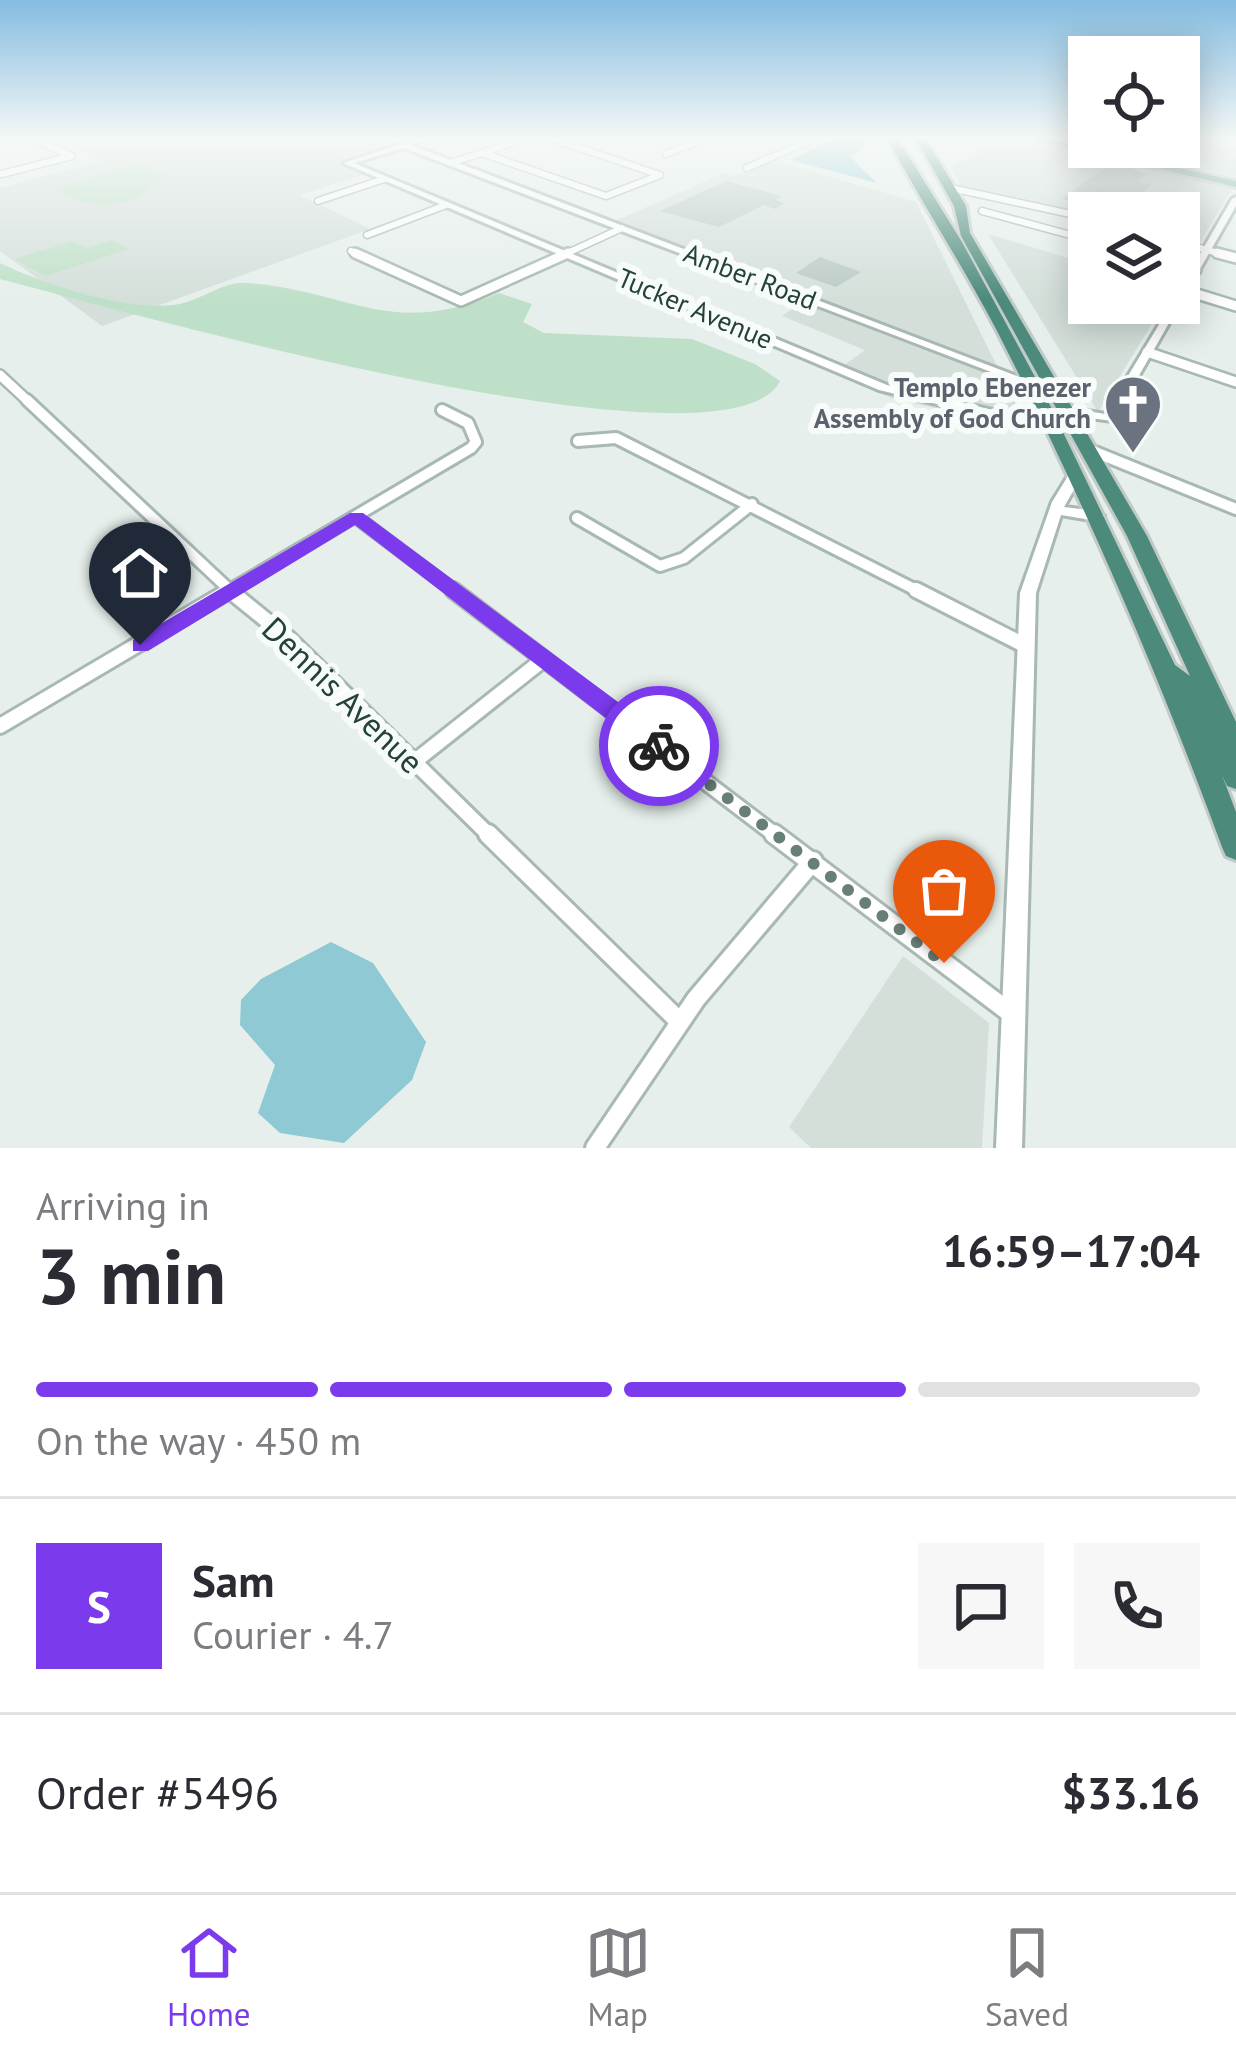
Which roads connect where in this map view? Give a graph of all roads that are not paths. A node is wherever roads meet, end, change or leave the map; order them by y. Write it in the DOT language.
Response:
graph roads {
  1 [pos="343,193"];
  2 [pos="415,193"];
  3 [pos="528,193"];
  4 [pos="922,193"];
  5 [pos="925,193"];
  6 [pos="939,193"];
  7 [pos="952,193"];
  8 [pos="972,193"];
  9 [pos="1236,199"];
  10 [pos="318,201"];
  11 [pos="446,206"];
  12 [pos="934,207"];
  13 [pos="982,211"];
  14 [pos="1068,213"];
  15 [pos="1232,216"];
  16 [pos="622,228"];
  17 [pos="964,232"];
  18 [pos="1068,234"];
  19 [pos="367,235"];
  20 [pos="1200,248"];
  21 [pos="1208,250"];
  22 [pos="351,251"];
  23 [pos="963,254"];
  24 [pos="565,255"];
  25 [pos="1236,258"];
  26 [pos="1200,263"];
  27 [pos="999,286"];
  28 [pos="1200,301"];
  29 [pos="1236,306"];
  30 [pos="992,311"];
  31 [pos="1164,324"];
  32 [pos="1147,352"];
  33 [pos="1019,364"];
  34 [pos="1043,365"];
  35 [pos="993,369"];
  36 [pos="0,375"];
  37 [pos="1236,382"];
  38 [pos="1029,383"];
  39 [pos="442,410"];
  40 [pos="1070,412"];
  41 [pos="1108,418"];
  42 [pos="1052,428"];
  43 [pos="578,441"];
  44 [pos="1086,443"];
  45 [pos="1142,471"];
  46 [pos="1076,474"];
  47 [pos="1106,479"];
  48 [pos="752,504"];
  49 [pos="1236,509"];
  50 [pos="1057,510"];
  51 [pos="1097,516"];
  52 [pos="356,517"];
  53 [pos="577,518"];
  54 [pos="1129,584"];
  55 [pos="231,592"];
  56 [pos="1024,645"];
  57 [pos="1196,658"];
  58 [pos="544,659"];
  59 [pos="1166,668"];
  60 [pos="0,726"];
  61 [pos="1236,749"];
  62 [pos="413,762"];
  63 [pos="1236,778"];
  64 [pos="1236,847"];
  65 [pos="813,861"];
  66 [pos="1013,1016"];
  67 [pos="680,1022"];
  68 [pos="595,1148"];
  69 [pos="1009,1148"];
  1 -- 10 [label="street"];
  2 -- 11 [label="street, Tucker Avenue"];
  3 -- 16 [label="street, Amber Road"];
  4 -- 12 [label="highway"];
  5 -- 12 [label="highway"];
  6 -- 17 [label="highway"];
  7 -- 17 [label="highway"];
  8 -- 14 [label="street"];
  9 -- 15 [label="street"];
  11 -- 19 [label="street"];
  11 -- 24 [label="street, Tucker Avenue"];
  12 -- 23 [label="highway"];
  13 -- 18 [label="street"];
  15 -- 21 [label="street"];
  16 -- 24 [label="street"];
  16 -- 35 [label="street, Amber Road"];
  17 -- 27 [label="highway"];
  20 -- 21 [label="street"];
  21 -- 25 [label="street"];
  21 -- 26 [label="street"];
  22 -- 24 [label="street"];
  23 -- 27 [label="highway"];
  23 -- 30 [label="highway"];
  24 -- 42 [label="street, Tucker Avenue"];
  27 -- 34 [label="highway"];
  28 -- 29 [label="street"];
  30 -- 33 [label="highway"];
  30 -- 34 [label="highway"];
  31 -- 32 [label="street"];
  32 -- 37 [label="street"];
  32 -- 41 [label="street"];
  33 -- 35 [label="street"];
  33 -- 38 [label="highway"];
  34 -- 40 [label="highway"];
  35 -- 38 [label="street, Amber Road"];
  36 -- 55 [label="street, Dennis Avenue"];
  38 -- 42 [label="highway"];
  38 -- 44 [label="highway"];
  39 -- 52 [label="street"];
  40 -- 41 [label="street"];
  40 -- 44 [label="highway"];
  41 -- 44 [label="street"];
  42 -- 46 [label="highway"];
  43 -- 48 [label="street"];
  44 -- 45 [label="street"];
  44 -- 47 [label="highway"];
  45 -- 47 [label="street"];
  45 -- 49 [label="street"];
  46 -- 50 [label="street"];
  46 -- 51 [label="highway"];
  47 -- 57 [label="highway"];
  48 -- 53 [label="street"];
  48 -- 56 [label="street"];
  50 -- 51 [label="street"];
  50 -- 56 [label="street"];
  51 -- 54 [label="highway"];
  52 -- 55 [label="street"];
  52 -- 58 [label="street"];
  54 -- 57 [label="highway"];
  54 -- 59 [label="highway"];
  55 -- 60 [label="street"];
  55 -- 62 [label="street, Dennis Avenue"];
  56 -- 66 [label="street"];
  57 -- 61 [label="highway"];
  58 -- 62 [label="street"];
  58 -- 65 [label="street"];
  59 -- 63 [label="highway"];
  59 -- 64 [label="highway"];
  62 -- 67 [label="street, Dennis Avenue"];
  65 -- 66 [label="street"];
  65 -- 67 [label="street"];
  66 -- 69 [label="street"];
  67 -- 68 [label="street"];
}
